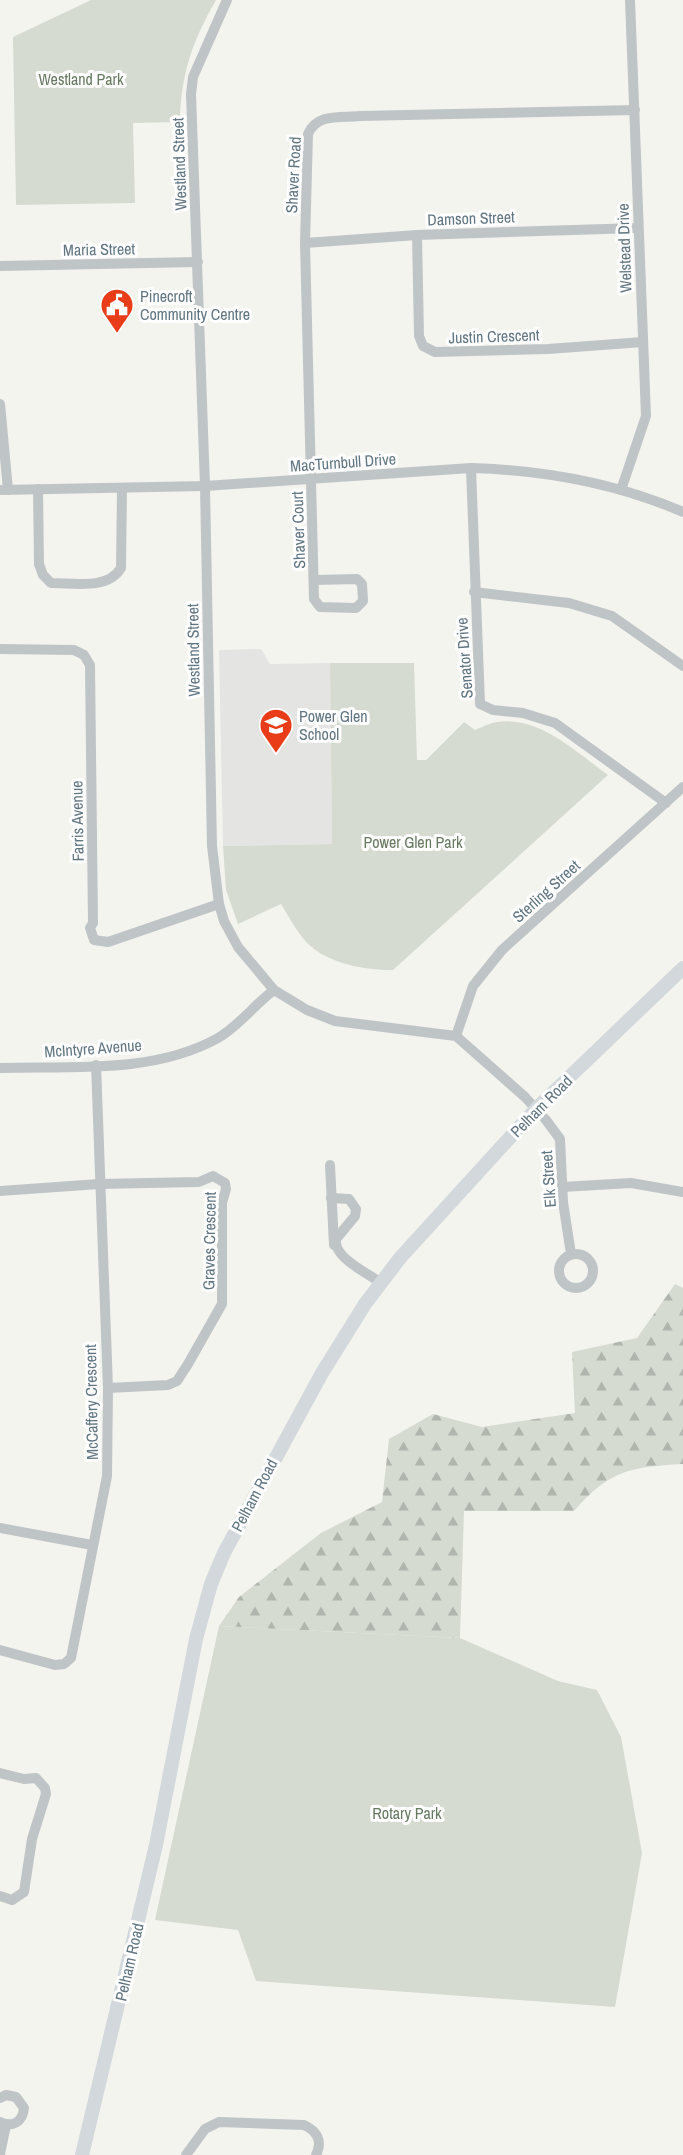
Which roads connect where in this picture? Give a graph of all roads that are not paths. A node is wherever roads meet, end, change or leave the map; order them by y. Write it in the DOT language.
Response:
graph roads {
  1 [pos="227,0"];
  2 [pos="630,0"];
  3 [pos="635,110"];
  4 [pos="638,228"];
  5 [pos="417,235"];
  6 [pos="305,243"];
  7 [pos="198,262"];
  8 [pos="0,266"];
  9 [pos="643,342"];
  10 [pos="0,404"];
  11 [pos="471,468"];
  12 [pos="311,480"];
  13 [pos="205,486"];
  14 [pos="38,489"];
  15 [pos="122,489"];
  16 [pos="4,490"];
  17 [pos="621,490"];
  18 [pos="683,512"];
  19 [pos="315,580"];
  20 [pos="474,592"];
  21 [pos="0,649"];
  22 [pos="683,666"];
  23 [pos="683,787"];
  24 [pos="666,803"];
  25 [pos="219,904"];
  26 [pos="683,968"];
  27 [pos="274,990"];
  28 [pos="456,1036"];
  29 [pos="96,1065"];
  30 [pos="0,1068"];
  31 [pos="536,1109"];
  32 [pos="330,1165"];
  33 [pos="99,1184"];
  34 [pos="562,1187"];
  35 [pos="0,1191"];
  36 [pos="683,1192"];
  37 [pos="331,1198"];
  38 [pos="340,1253"];
  39 [pos="572,1254"];
  40 [pos="381,1283"];
  41 [pos="108,1388"];
  42 [pos="0,1528"];
  43 [pos="92,1545"];
  44 [pos="0,1650"];
  45 [pos="0,1773"];
  46 [pos="0,1896"];
  47 [pos="0,2098"];
  48 [pos="3,2123"];
  49 [pos="0,2154"];
  50 [pos="82,2155"];
  51 [pos="186,2155"];
  52 [pos="316,2155"];
  1 -- 7 [label="street, Westland Street"];
  2 -- 3 [label="street, Welstead Drive"];
  3 -- 4 [label="street, Welstead Drive"];
  3 -- 6 [label="street, Shaver Road"];
  4 -- 5 [label="street, Damson Street"];
  4 -- 9 [label="street, Welstead Drive"];
  5 -- 6 [label="street, Damson Street"];
  5 -- 9 [label="street, Justin Crescent"];
  6 -- 12 [label="street, Shaver Road"];
  7 -- 8 [label="street, Maria Street"];
  7 -- 13 [label="street, Westland Street"];
  9 -- 17 [label="street, Welstead Drive"];
  10 -- 16 [label="street"];
  11 -- 12 [label="street, MacTurnbull Drive"];
  11 -- 17 [label="street, MacTurnbull Drive"];
  11 -- 20 [label="street, Senator Drive"];
  12 -- 13 [label="street, MacTurnbull Drive"];
  12 -- 19 [label="street, Shaver Court"];
  13 -- 15 [label="street, MacTurnbull Drive"];
  13 -- 25 [label="street, Westland Street"];
  14 -- 15 [label="street, MacTurnbull Drive"];
  14 -- 15 [label="street"];
  14 -- 16 [label="street, MacTurnbull Drive"];
  17 -- 18 [label="street, MacTurnbull Drive"];
  19 -- 19 [label="street, Shaver Court"];
  20 -- 22 [label="street"];
  20 -- 24 [label="street, Senator Drive"];
  21 -- 25 [label="street, Farris Avenue"];
  23 -- 24 [label="street, Sterling Street"];
  24 -- 28 [label="street, Sterling Street"];
  25 -- 27 [label="street, Westland Street"];
  26 -- 31 [label="main road, Pelham Road"];
  27 -- 28 [label="street, Westland Street"];
  27 -- 29 [label="street, McIntyre Avenue"];
  28 -- 31 [label="street"];
  29 -- 30 [label="street, McIntyre Avenue"];
  29 -- 33 [label="street, McCaffery Crescent"];
  31 -- 34 [label="street, Elk Street"];
  31 -- 40 [label="main road, Pelham Road"];
  32 -- 37 [label="street"];
  33 -- 35 [label="street"];
  33 -- 41 [label="street, McCaffery Crescent"];
  33 -- 41 [label="street, Graves Crescent"];
  34 -- 36 [label="street"];
  34 -- 39 [label="street, Elk Street"];
  37 -- 38 [label="street"];
  37 -- 38 [label="street"];
  38 -- 40 [label="street"];
  40 -- 50 [label="main road, Pelham Road"];
  41 -- 43 [label="street, McCaffery Crescent"];
  42 -- 43 [label="street"];
  43 -- 44 [label="street, McCaffery Crescent"];
  45 -- 46 [label="street"];
  47 -- 48 [label="street"];
  48 -- 49 [label="street"];
  51 -- 52 [label="street"];
}
